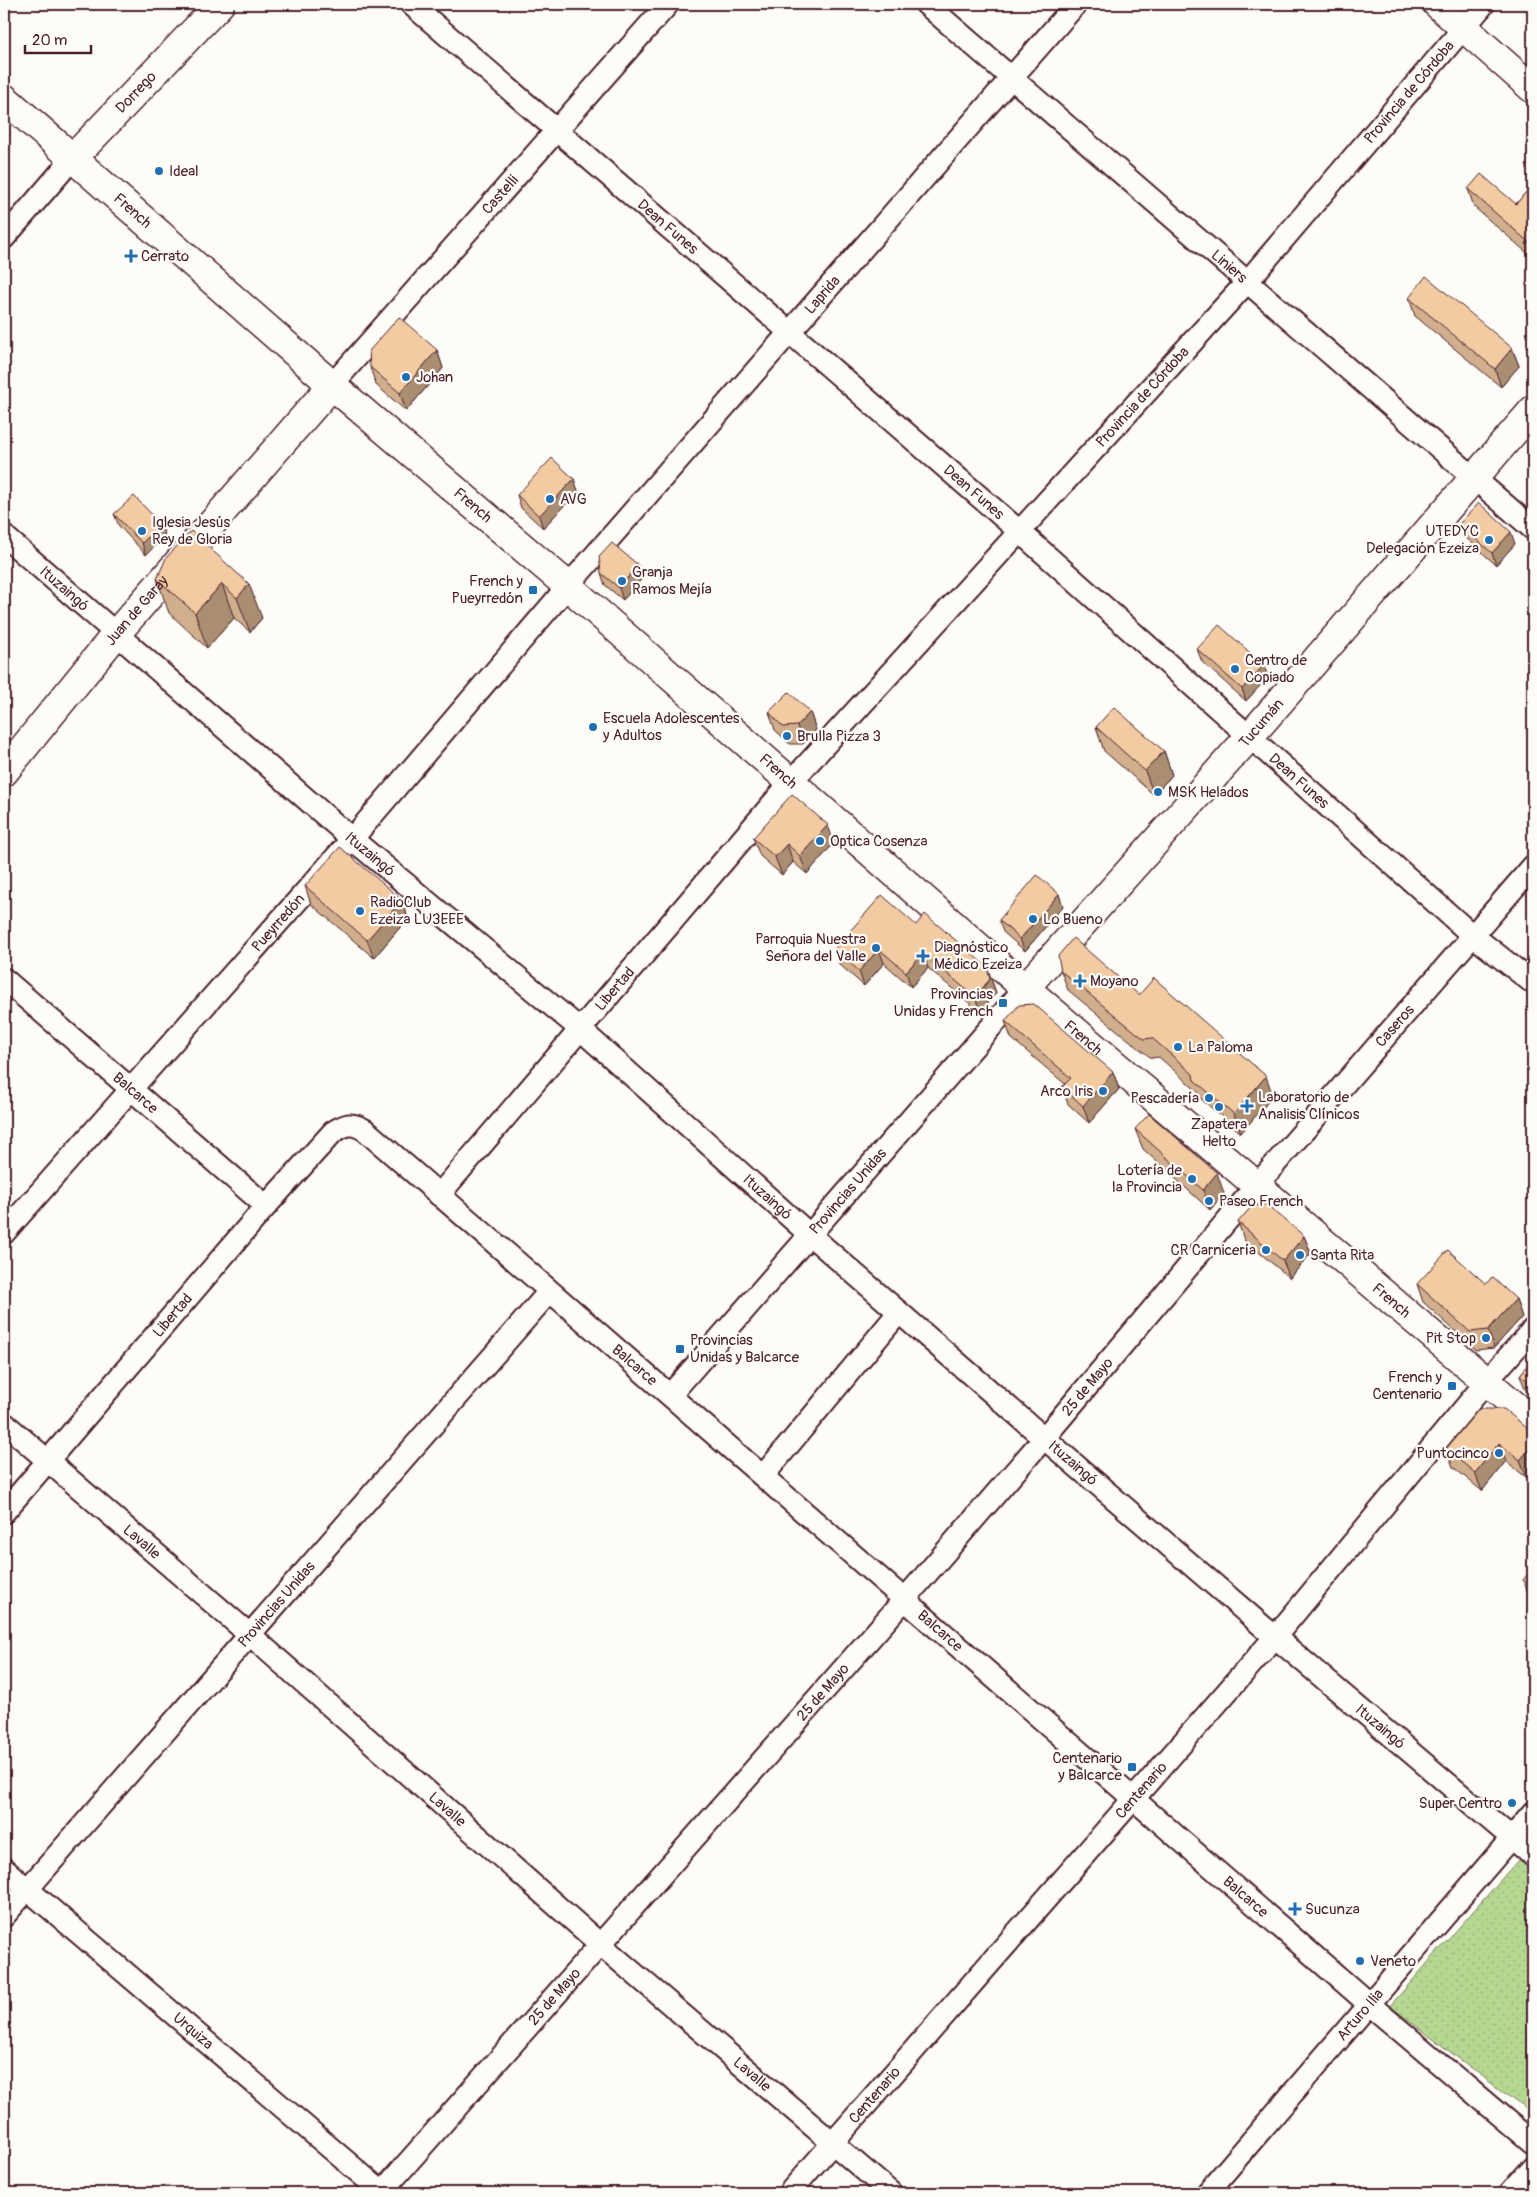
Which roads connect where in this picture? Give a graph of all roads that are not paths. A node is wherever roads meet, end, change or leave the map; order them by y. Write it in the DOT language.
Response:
graph roads {
  1 [pos="220,4"];
  2 [pos="412,4"];
  3 [pos="668,4"];
  4 [pos="926,4"];
  5 [pos="1076,4"];
  6 [pos="1437,4"];
  7 [pos="1484,4"];
  8 [pos="1464,27"];
  9 [pos="1011,79"];
  10 [pos="1533,89"];
  11 [pos="4,98"];
  12 [pos="558,129"];
  13 [pos="73,158"];
  14 [pos="4,238"];
  15 [pos="1247,282"];
  16 [pos="790,333"];
  17 [pos="332,385"];
  18 [pos="1533,410"];
  19 [pos="1474,477"];
  20 [pos="1533,529"];
  21 [pos="1019,532"];
  22 [pos="4,536"];
  23 [pos="568,586"];
  24 [pos="116,634"];
  25 [pos="1250,736"];
  26 [pos="4,772"];
  27 [pos="791,782"];
  28 [pos="352,839"];
  29 [pos="1533,866"];
  30 [pos="1472,935"];
  31 [pos="4,979"];
  32 [pos="1533,983"];
  33 [pos="1025,988"];
  34 [pos="580,1029"];
  35 [pos="131,1090"];
  36 [pos="346,1124"];
  37 [pos="1257,1185"];
  38 [pos="439,1195"];
  39 [pos="266,1206"];
  40 [pos="4,1232"];
  41 [pos="810,1235"];
  42 [pos="548,1292"];
  43 [pos="899,1312"];
  44 [pos="1533,1329"];
  45 [pos="1487,1381"];
  46 [pos="671,1394"];
  47 [pos="1533,1421"];
  48 [pos="4,1423"];
  49 [pos="1044,1438"];
  50 [pos="49,1461"];
  51 [pos="763,1476"];
  52 [pos="4,1512"];
  53 [pos="904,1600"];
  54 [pos="249,1634"];
  55 [pos="1274,1637"];
  56 [pos="1134,1798"];
  57 [pos="1533,1813"];
  58 [pos="1512,1838"];
  59 [pos="1533,1856"];
  60 [pos="4,1869"];
  61 [pos="27,1889"];
  62 [pos="4,1916"];
  63 [pos="601,1944"];
  64 [pos="1369,2004"];
  65 [pos="833,2143"];
  66 [pos="1533,2143"];
  67 [pos="1533,2167"];
  68 [pos="382,2193"];
  69 [pos="789,2193"];
  70 [pos="891,2193"];
  71 [pos="1207,2193"];
  72 [pos="1510,2193"];
  1 -- 13 [label="street, Dorrego"];
  2 -- 12 [label="street, Dean Funes"];
  3 -- 12 [label="street, Castelli"];
  4 -- 9 [label="street, Liniers"];
  5 -- 9 [label="street, Laprida"];
  6 -- 8 [label="street"];
  7 -- 8 [label="street, Provincia de Córdoba"];
  8 -- 10 [label="street"];
  8 -- 15 [label="street, Provincia de Córdoba"];
  9 -- 15 [label="street, Liniers"];
  9 -- 16 [label="street, Laprida"];
  11 -- 13 [label="street, French"];
  12 -- 16 [label="street, Dean Funes"];
  12 -- 17 [label="street, Castelli"];
  13 -- 14 [label="street"];
  13 -- 17 [label="street, French"];
  15 -- 19 [label="street, Liniers"];
  15 -- 21 [label="street, Provincia de Córdoba"];
  16 -- 21 [label="street, Dean Funes"];
  16 -- 23 [label="street, Laprida"];
  17 -- 23 [label="street, French"];
  17 -- 24 [label="street, Juan de Garay"];
  18 -- 19 [label="street, Tucumán"];
  19 -- 20 [label="street, Liniers"];
  19 -- 25 [label="street, Tucumán"];
  21 -- 25 [label="street, Dean Funes"];
  21 -- 27 [label="street, Provincia de Córdoba"];
  22 -- 24 [label="street, Ituzaingó"];
  23 -- 27 [label="street, French"];
  23 -- 28 [label="street, Pueyrredón"];
  24 -- 26 [label="street, Juan de Garay"];
  24 -- 28 [label="street, Ituzaingó"];
  25 -- 30 [label="street, Dean Funes"];
  25 -- 33 [label="street, Tucumán"];
  27 -- 33 [label="street, French"];
  27 -- 34 [label="street, Libertad"];
  28 -- 34 [label="street, Ituzaingó"];
  28 -- 35 [label="street, Pueyrredón"];
  29 -- 30 [label="street, Caseros"];
  30 -- 32 [label="street, Dean Funes"];
  30 -- 37 [label="street, Caseros"];
  31 -- 35 [label="street, Balcarce"];
  33 -- 37 [label="street, French"];
  33 -- 41 [label="street, Provincias Unidas"];
  34 -- 38 [label="street, Libertad"];
  34 -- 41 [label="street, Ituzaingó"];
  35 -- 39 [label="street, Balcarce"];
  35 -- 40 [label="street, Pueyrredón"];
  36 -- 38 [label="street, Balcarce"];
  36 -- 39 [label="street, Libertad"];
  37 -- 45 [label="street, French"];
  37 -- 49 [label="street, 25 de Mayo"];
  38 -- 42 [label="street, Balcarce"];
  39 -- 50 [label="street, Libertad"];
  41 -- 43 [label="street, Ituzaingó"];
  41 -- 46 [label="street, Provincias Unidas"];
  42 -- 46 [label="street, Balcarce"];
  42 -- 54 [label="street, Provincias Unidas"];
  43 -- 49 [label="street, Ituzaingó"];
  43 -- 51 [label="street"];
  44 -- 45 [label="street, Centenario"];
  45 -- 47 [label="street, French"];
  45 -- 55 [label="street, Centenario"];
  46 -- 51 [label="street, Balcarce"];
  48 -- 50 [label="street, Lavalle"];
  49 -- 53 [label="street, 25 de Mayo"];
  49 -- 55 [label="street, Ituzaingó"];
  50 -- 52 [label="street, Libertad"];
  50 -- 54 [label="street, Lavalle"];
  51 -- 53 [label="street, Balcarce"];
  53 -- 56 [label="street, Balcarce"];
  53 -- 63 [label="street, 25 de Mayo"];
  54 -- 61 [label="street, Provincias Unidas"];
  54 -- 63 [label="street, Lavalle"];
  55 -- 56 [label="street, Centenario"];
  55 -- 58 [label="street, Ituzaingó"];
  56 -- 64 [label="street, Balcarce"];
  56 -- 65 [label="street, Centenario"];
  57 -- 58 [label="street, Arturo Ilia"];
  58 -- 59 [label="street, Ituzaingó"];
  58 -- 64 [label="street, Arturo Ilia"];
  60 -- 61 [label="street, Urquiza"];
  61 -- 62 [label="street, Provincias Unidas"];
  61 -- 68 [label="street, Urquiza"];
  63 -- 65 [label="street, Lavalle"];
  63 -- 68 [label="street, 25 de Mayo"];
  64 -- 66 [label="street, Balcarce"];
  64 -- 71 [label="street, Arturo Ilia"];
  65 -- 69 [label="street, Centenario"];
  65 -- 70 [label="street, Lavalle"];
  67 -- 72 [label="street"];
}
